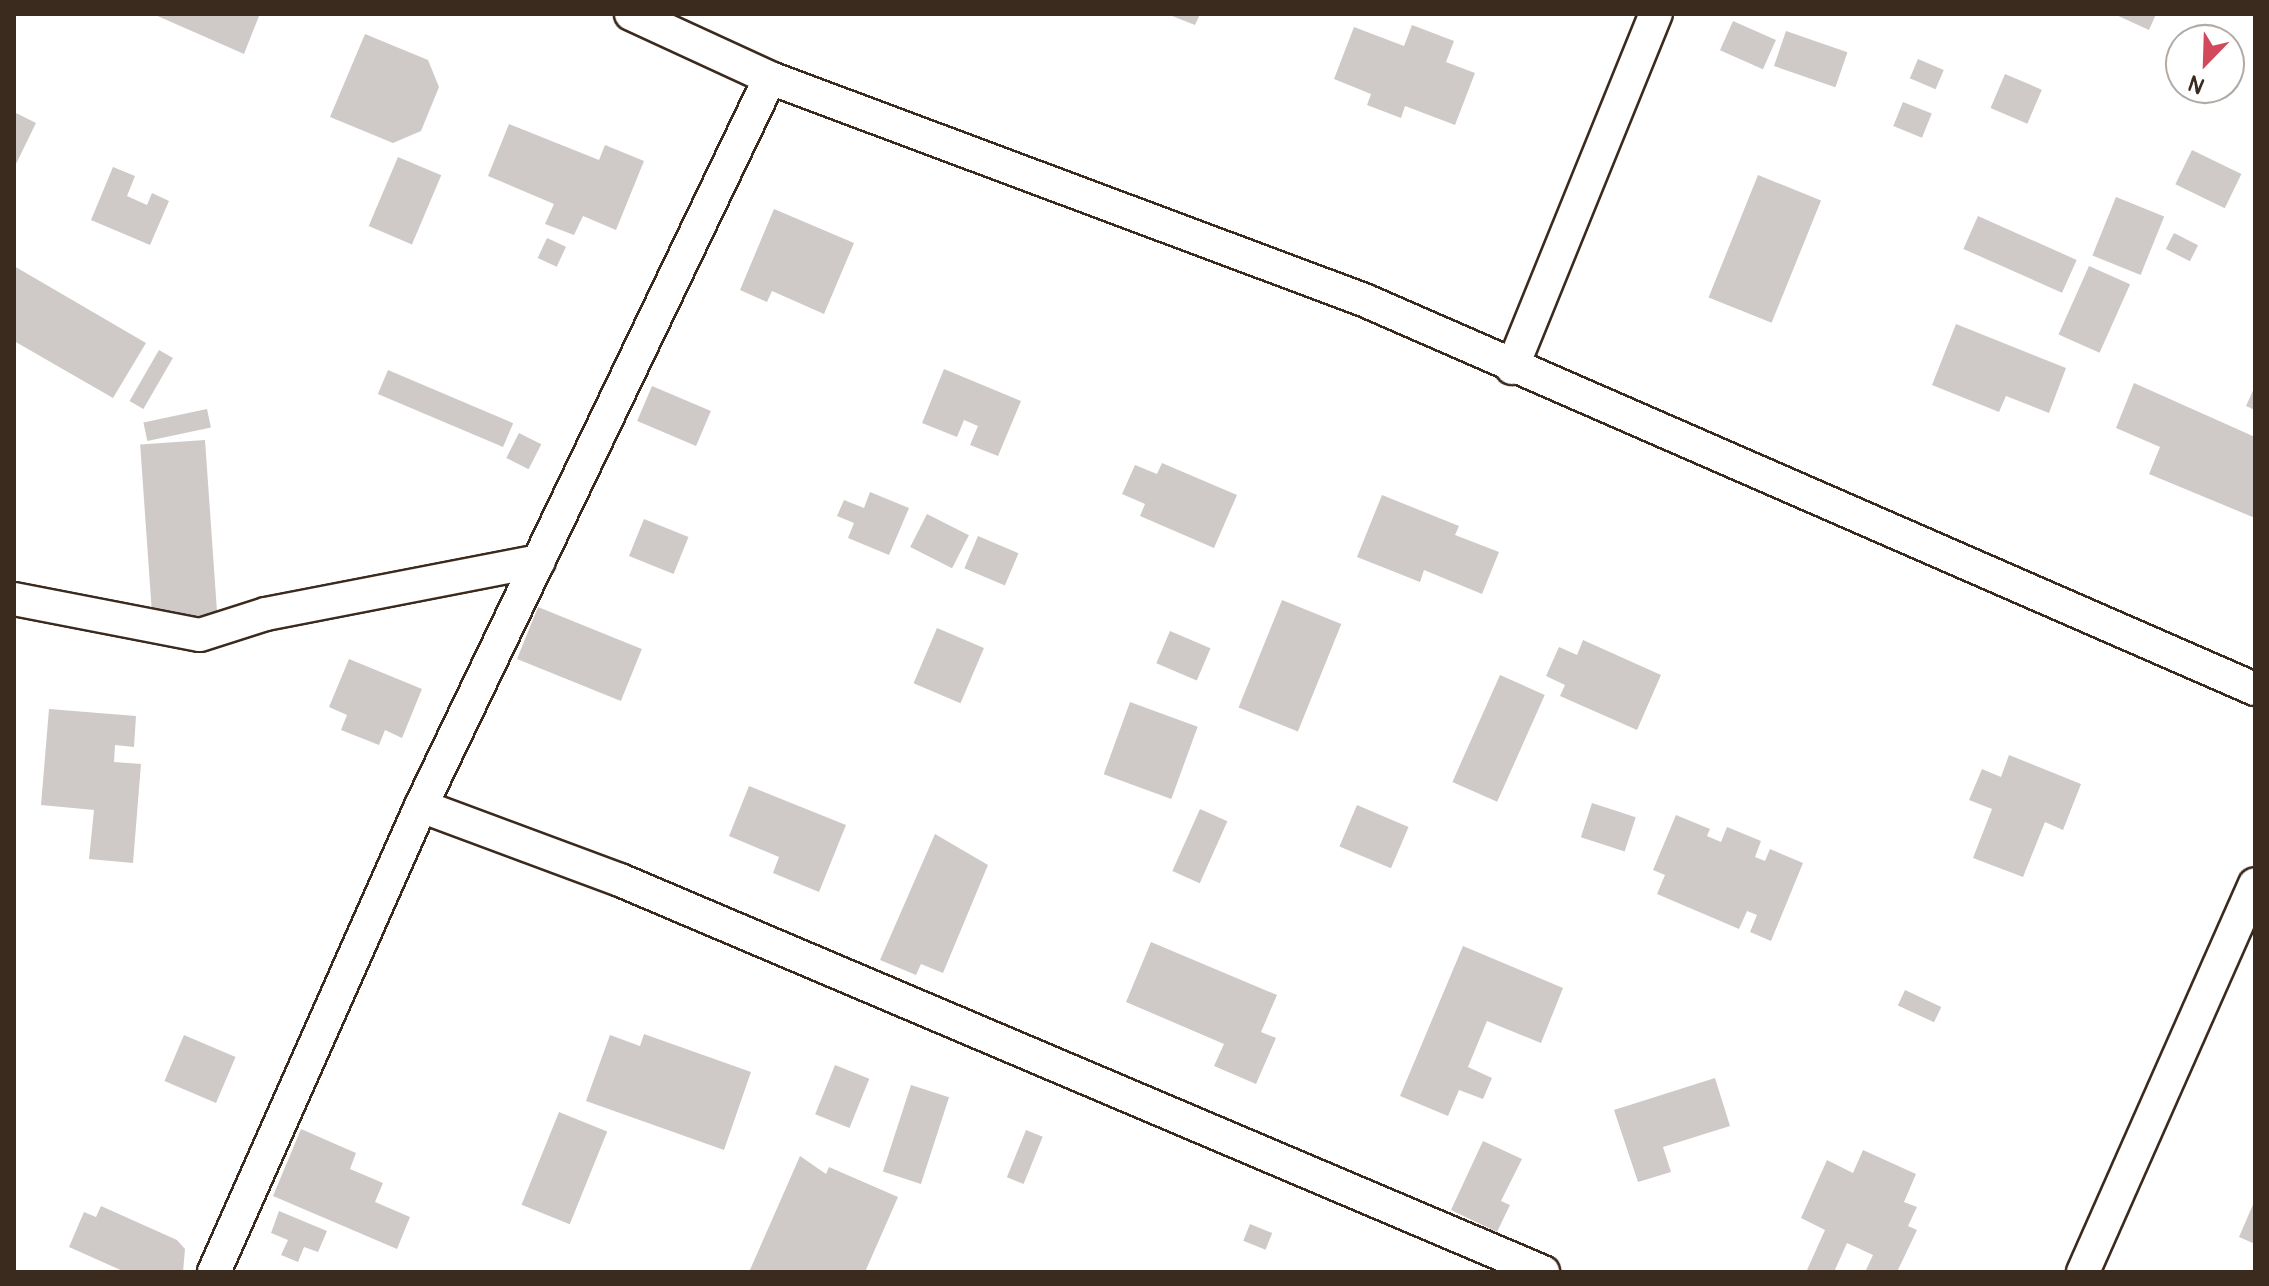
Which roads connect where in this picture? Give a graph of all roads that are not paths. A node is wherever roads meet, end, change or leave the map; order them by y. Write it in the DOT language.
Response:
graph roads {
  1 [pos="631,14"];
  2 [pos="1656,14"];
  3 [pos="675,23"];
  4 [pos="770,78"];
  5 [pos="1512,368"];
  6 [pos="539,561"];
  7 [pos="14,599"];
  8 [pos="2255,689"];
  9 [pos="421,806"];
  10 [pos="2255,884"];
  11 [pos="214,1272"];
  12 [pos="1543,1272"];
  13 [pos="2083,1272"];
  1 -- 3 [label="street"];
  2 -- 5 [label="street"];
  3 -- 4 [label="street"];
  4 -- 5 [label="street"];
  4 -- 6 [label="street"];
  5 -- 8 [label="street"];
  6 -- 7 [label="street"];
  6 -- 9 [label="street"];
  9 -- 11 [label="street"];
  9 -- 12 [label="street"];
  10 -- 13 [label="street"];
}
